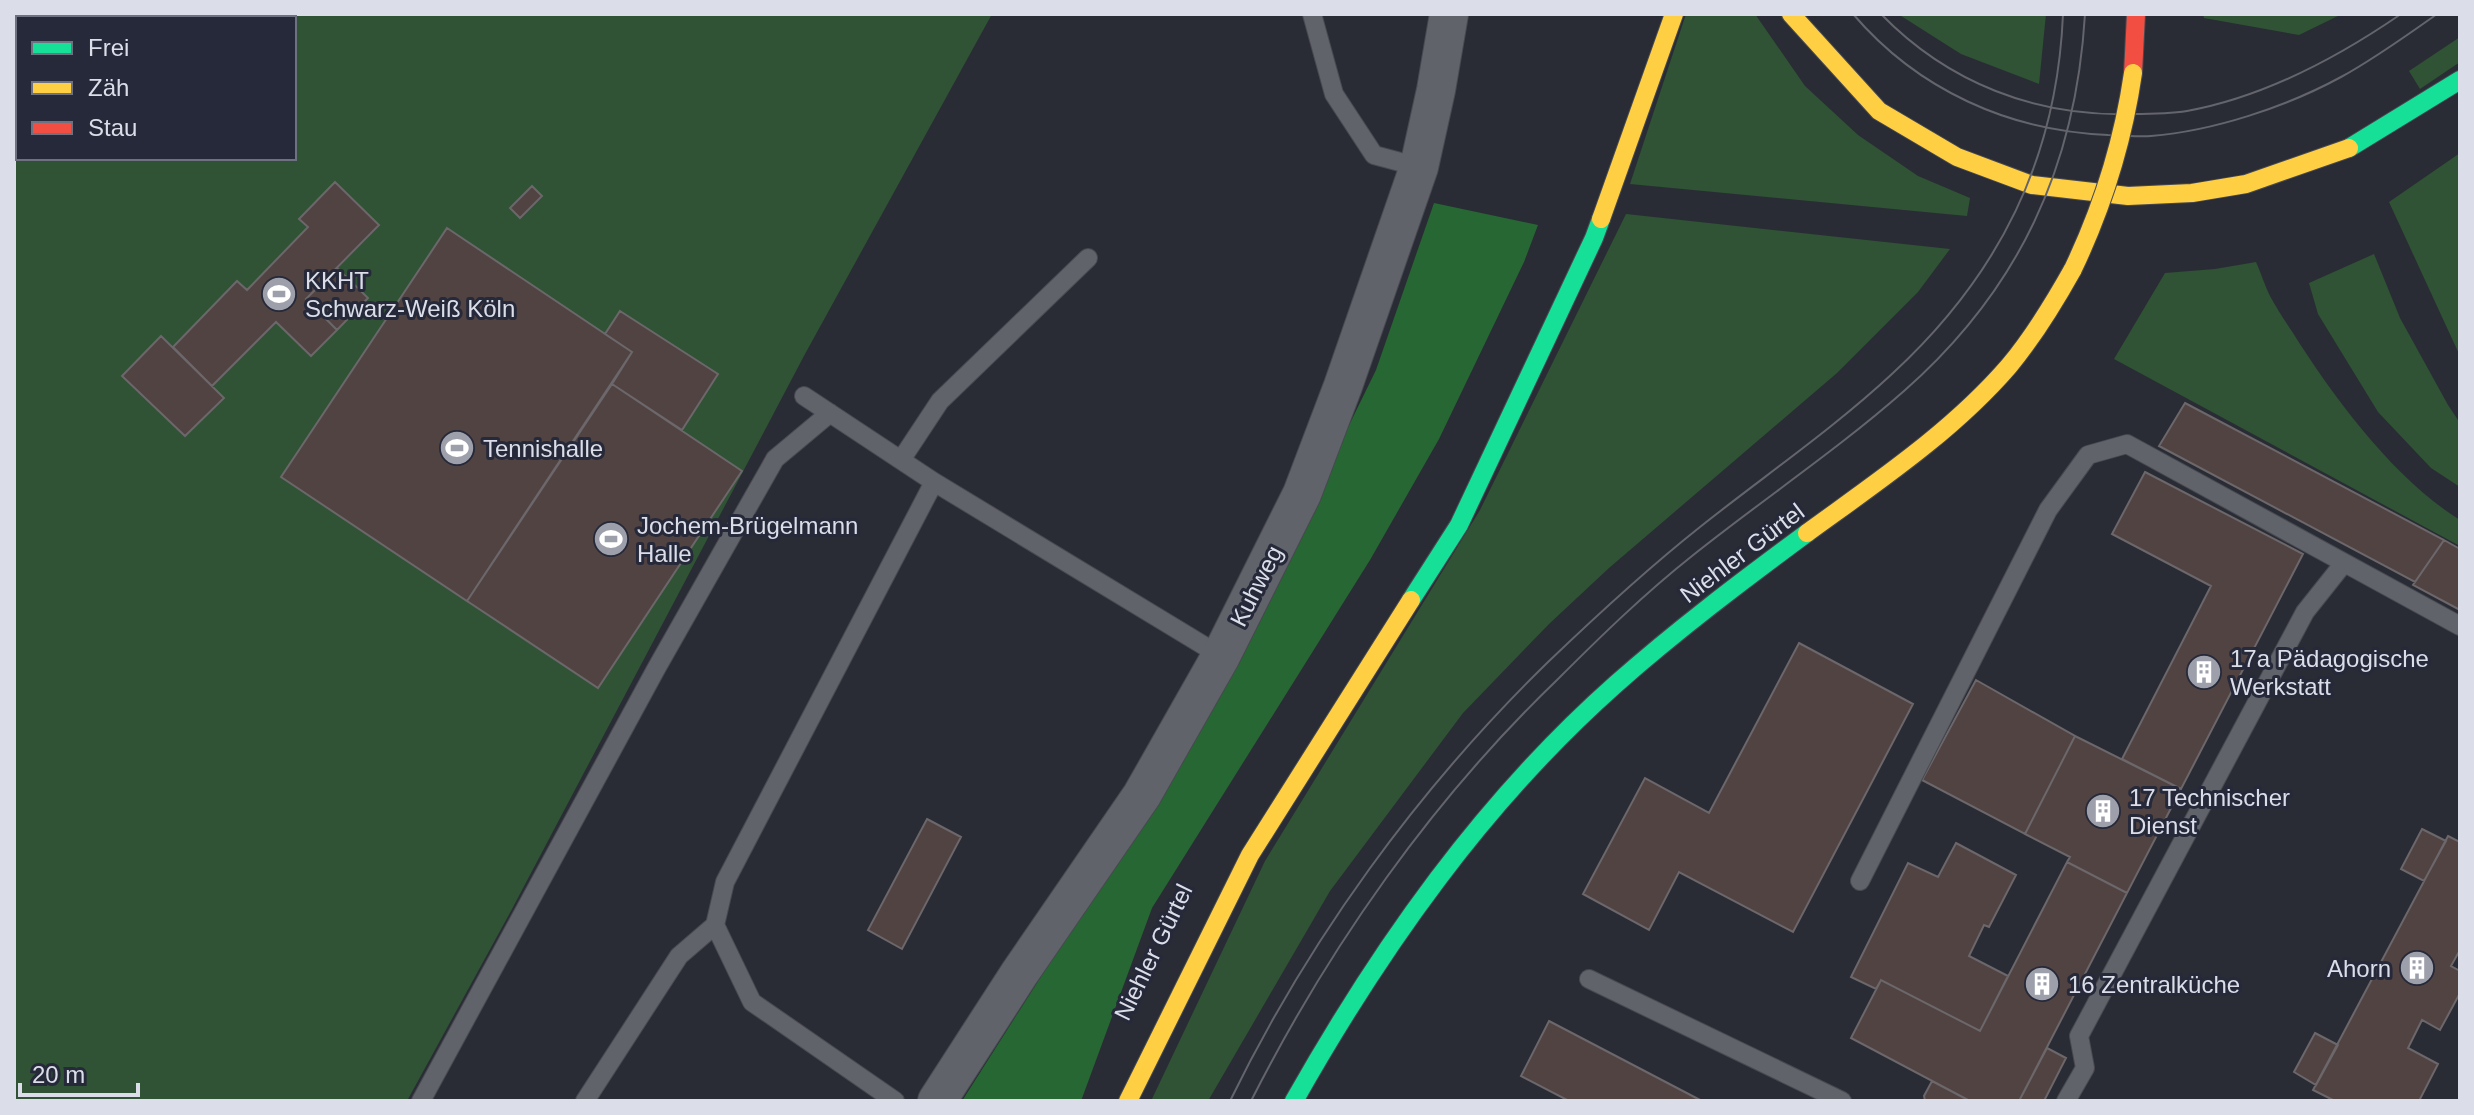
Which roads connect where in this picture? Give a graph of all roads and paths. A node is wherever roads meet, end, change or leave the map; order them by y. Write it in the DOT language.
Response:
graph roads {
  1 [pos="1312,14"];
  2 [pos="1449,14"];
  3 [pos="1674,14"];
  4 [pos="1791,14"];
  5 [pos="2136,14"];
  6 [pos="2460,80"];
  7 [pos="1419,167"];
  8 [pos="1088,258"];
  9 [pos="804,396"];
  10 [pos="830,413"];
  11 [pos="901,460"];
  12 [pos="934,482"];
  13 [pos="2344,563"];
  14 [pos="2460,626"];
  15 [pos="1221,656"];
  16 [pos="1313,722"];
  17 [pos="1224,867"];
  18 [pos="1860,881"];
  19 [pos="715,925"];
  20 [pos="1589,979"];
  21 [pos="1129,1059"];
  22 [pos="421,1101"];
  23 [pos="585,1101"];
  24 [pos="895,1101"];
  25 [pos="937,1101"];
  26 [pos="1111,1101"];
  27 [pos="1128,1101"];
  28 [pos="1294,1101"];
  29 [pos="1842,1101"];
  30 [pos="2066,1101"];
  1 -- 7 [label="lane"];
  2 -- 7 [label="street, Kuhweg"];
  3 -- 27 [label="main road, Niehler Gürtel"];
  4 -- 6 [label="main road"];
  5 -- 28 [label="main road, Niehler Gürtel, bridge"];
  7 -- 15 [label="street, Kuhweg"];
  8 -- 11 [label="lane"];
  9 -- 10 [label="lane"];
  10 -- 11 [label="lane"];
  10 -- 22 [label="lane"];
  11 -- 12 [label="lane"];
  12 -- 15 [label="lane"];
  12 -- 19 [label="lane"];
  13 -- 14 [label="lane"];
  13 -- 18 [label="lane"];
  13 -- 30 [label="lane"];
  15 -- 25 [label="street, Kuhweg"];
  16 -- 17 [label="main road, Niehler Gürtel"];
  19 -- 23 [label="lane"];
  19 -- 24 [label="lane"];
  20 -- 29 [label="lane"];
  21 -- 26 [label="main road, Niehler Gürtel"];
}
